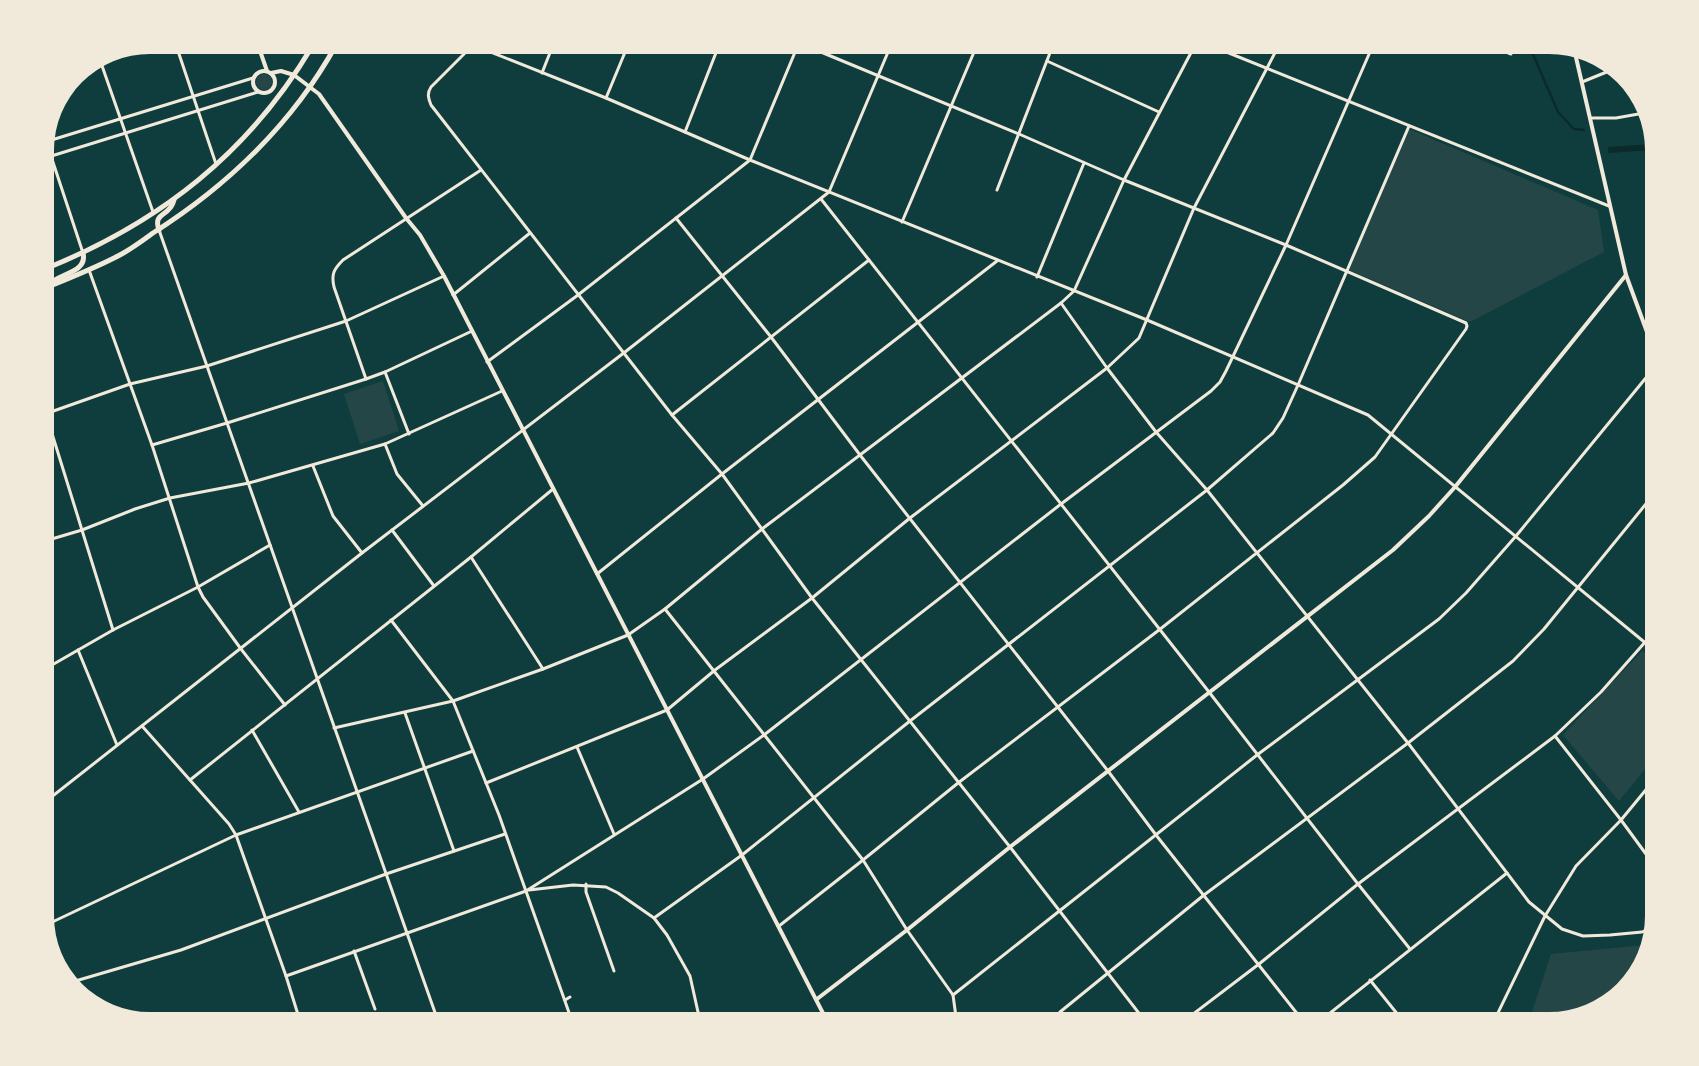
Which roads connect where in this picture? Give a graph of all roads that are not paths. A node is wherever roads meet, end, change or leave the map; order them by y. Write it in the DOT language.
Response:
graph roads {
  1 [pos="179,54"];
  2 [pos="262,54"];
  3 [pos="307,54"];
  4 [pos="330,54"];
  5 [pos="464,54"];
  6 [pos="496,54"];
  7 [pos="549,54"];
  8 [pos="624,54"];
  9 [pos="716,54"];
  10 [pos="794,54"];
  11 [pos="825,54"];
  12 [pos="887,54"];
  13 [pos="973,54"];
  14 [pos="1050,54"];
  15 [pos="1190,54"];
  16 [pos="1232,54"];
  17 [pos="1274,54"];
  18 [pos="1369,54"];
  19 [pos="1576,58"];
  20 [pos="1047,61"];
  21 [pos="102,67"];
  22 [pos="1267,68"];
  23 [pos="269,72"];
  24 [pos="542,72"];
  25 [pos="1606,72"];
  26 [pos="294,76"];
  27 [pos="878,76"];
  28 [pos="253,78"];
  29 [pos="1582,82"];
  30 [pos="310,86"];
  31 [pos="272,90"];
  32 [pos="258,92"];
  33 [pos="279,96"];
  34 [pos="193,97"];
  35 [pos="606,98"];
  36 [pos="1350,101"];
  37 [pos="951,107"];
  38 [pos="198,110"];
  39 [pos="1159,112"];
  40 [pos="1638,114"];
  41 [pos="120,119"];
  42 [pos="1591,120"];
  43 [pos="1409,126"];
  44 [pos="686,132"];
  45 [pos="124,134"];
  46 [pos="1019,134"];
  47 [pos="55,139"];
  48 [pos="54,156"];
  49 [pos="750,160"];
  50 [pos="1084,162"];
  51 [pos="217,164"];
  52 [pos="54,169"];
  53 [pos="481,170"];
  54 [pos="1124,180"];
  55 [pos="997,190"];
  56 [pos="829,192"];
  57 [pos="821,199"];
  58 [pos="174,200"];
  59 [pos="1609,206"];
  60 [pos="1194,208"];
  61 [pos="154,214"];
  62 [pos="406,218"];
  63 [pos="676,218"];
  64 [pos="902,222"];
  65 [pos="159,230"];
  66 [pos="530,233"];
  67 [pos="1286,245"];
  68 [pos="83,254"];
  69 [pos="869,260"];
  70 [pos="998,261"];
  71 [pos="54,265"];
  72 [pos="89,270"];
  73 [pos="1346,271"];
  74 [pos="1626,275"];
  75 [pos="444,276"];
  76 [pos="723,276"];
  77 [pos="1037,277"];
  78 [pos="54,279"];
  79 [pos="54,284"];
  80 [pos="1074,291"];
  81 [pos="453,295"];
  82 [pos="578,295"];
  83 [pos="1061,303"];
  84 [pos="1147,320"];
  85 [pos="346,321"];
  86 [pos="918,322"];
  87 [pos="1645,327"];
  88 [pos="472,331"];
  89 [pos="771,337"];
  90 [pos="625,352"];
  91 [pos="1232,358"];
  92 [pos="488,362"];
  93 [pos="207,366"];
  94 [pos="1107,368"];
  95 [pos="385,372"];
  96 [pos="961,377"];
  97 [pos="366,379"];
  98 [pos="1645,379"];
  99 [pos="130,384"];
  100 [pos="1298,385"];
  101 [pos="502,391"];
  102 [pos="818,400"];
  103 [pos="54,410"];
  104 [pos="672,416"];
  105 [pos="227,423"];
  106 [pos="522,429"];
  107 [pos="1156,432"];
  108 [pos="409,434"];
  109 [pos="1392,434"];
  110 [pos="54,439"];
  111 [pos="1011,441"];
  112 [pos="385,444"];
  113 [pos="152,445"];
  114 [pos="860,455"];
  115 [pos="313,466"];
  116 [pos="722,474"];
  117 [pos="248,483"];
  118 [pos="1455,487"];
  119 [pos="553,489"];
  120 [pos="1207,490"];
  121 [pos="170,498"];
  122 [pos="1061,504"];
  123 [pos="1645,505"];
  124 [pos="423,506"];
  125 [pos="910,518"];
  126 [pos="762,528"];
  127 [pos="82,530"];
  128 [pos="392,530"];
  129 [pos="1516,536"];
  130 [pos="54,538"];
  131 [pos="270,545"];
  132 [pos="362,553"];
  133 [pos="1256,554"];
  134 [pos="471,557"];
  135 [pos="1109,566"];
  136 [pos="597,574"];
  137 [pos="960,583"];
  138 [pos="434,586"];
  139 [pos="198,587"];
  140 [pos="1578,588"];
  141 [pos="812,598"];
  142 [pos="293,608"];
  143 [pos="665,609"];
  144 [pos="1308,618"];
  145 [pos="391,620"];
  146 [pos="113,630"];
  147 [pos="1160,630"];
  148 [pos="628,635"];
  149 [pos="1645,642"];
  150 [pos="1645,644"];
  151 [pos="1009,645"];
  152 [pos="241,649"];
  153 [pos="78,650"];
  154 [pos="861,660"];
  155 [pos="54,664"];
  156 [pos="544,669"];
  157 [pos="715,670"];
  158 [pos="317,679"];
  159 [pos="1358,680"];
  160 [pos="1209,692"];
  161 [pos="453,701"];
  162 [pos="285,705"];
  163 [pos="1058,707"];
  164 [pos="667,710"];
  165 [pos="405,713"];
  166 [pos="910,721"];
  167 [pos="142,726"];
  168 [pos="334,728"];
  169 [pos="252,730"];
  170 [pos="764,734"];
  171 [pos="1555,736"];
  172 [pos="1408,743"];
  173 [pos="117,745"];
  174 [pos="577,747"];
  175 [pos="473,751"];
  176 [pos="1257,755"];
  177 [pos="425,768"];
  178 [pos="1108,771"];
  179 [pos="703,779"];
  180 [pos="190,780"];
  181 [pos="486,783"];
  182 [pos="958,783"];
  183 [pos="1645,791"];
  184 [pos="357,793"];
  185 [pos="54,795"];
  186 [pos="814,796"];
  187 [pos="1458,808"];
  188 [pos="299,812"];
  189 [pos="1308,819"];
  190 [pos="1621,820"];
  191 [pos="505,834"];
  192 [pos="614,834"];
  193 [pos="236,835"];
  194 [pos="1156,835"];
  195 [pos="1010,847"];
  196 [pos="454,851"];
  197 [pos="1645,853"];
  198 [pos="742,854"];
  199 [pos="864,860"];
  200 [pos="1507,873"];
  201 [pos="386,874"];
  202 [pos="586,884"];
  203 [pos="1358,884"];
  204 [pos="526,891"];
  205 [pos="1204,895"];
  206 [pos="1058,911"];
  207 [pos="1545,916"];
  208 [pos="654,918"];
  209 [pos="265,919"];
  210 [pos="54,921"];
  211 [pos="779,926"];
  212 [pos="907,930"];
  213 [pos="1644,931"];
  214 [pos="406,932"];
  215 [pos="1410,949"];
  216 [pos="354,951"];
  217 [pos="1259,964"];
  218 [pos="614,971"];
  219 [pos="1107,974"];
  220 [pos="286,976"];
  221 [pos="79,980"];
  222 [pos="1370,980"];
  223 [pos="953,996"];
  224 [pos="570,998"];
  225 [pos="817,999"];
  226 [pos="565,1000"];
  227 [pos="375,1009"];
  228 [pos="297,1012"];
  229 [pos="435,1012"];
  230 [pos="569,1012"];
  231 [pos="698,1012"];
  232 [pos="824,1012"];
  233 [pos="956,1012"];
  234 [pos="1060,1012"];
  235 [pos="1139,1012"];
  236 [pos="1196,1012"];
  237 [pos="1296,1012"];
  238 [pos="1331,1012"];
  239 [pos="1396,1012"];
  240 [pos="1498,1012"];
  1 -- 34 [label="street"];
  2 -- 23 [label="street"];
  3 -- 26 [label="highway"];
  4 -- 30 [label="highway"];
  5 -- 53 [label="street"];
  6 -- 24 [label="street"];
  7 -- 24 [label="street"];
  8 -- 35 [label="street"];
  9 -- 44 [label="street"];
  10 -- 49 [label="street"];
  11 -- 27 [label="street"];
  12 -- 27 [label="street"];
  13 -- 37 [label="street"];
  14 -- 20 [label="street"];
  15 -- 39 [label="street"];
  16 -- 22 [label="street"];
  17 -- 22 [label="street"];
  18 -- 36 [label="street"];
  19 -- 29 [label="street"];
  20 -- 39 [label="street"];
  20 -- 46 [label="street"];
  21 -- 41 [label="street"];
  22 -- 36 [label="street"];
  22 -- 60 [label="street"];
  23 -- 26 [label="street"];
  23 -- 28 [label="street"];
  23 -- 31 [label="street"];
  24 -- 35 [label="street"];
  25 -- 29 [label="street"];
  26 -- 30 [label="street"];
  26 -- 33 [label="highway"];
  27 -- 37 [label="street"];
  27 -- 56 [label="street"];
  28 -- 32 [label="street"];
  28 -- 34 [label="street"];
  29 -- 42 [label="street"];
  30 -- 62 [label="street"];
  30 -- 65 [label="highway"];
  31 -- 32 [label="street"];
  31 -- 33 [label="street"];
  32 -- 38 [label="street"];
  33 -- 51 [label="highway"];
  34 -- 38 [label="street"];
  34 -- 41 [label="street"];
  35 -- 44 [label="street"];
  36 -- 43 [label="street"];
  36 -- 67 [label="street"];
  37 -- 46 [label="street"];
  37 -- 64 [label="street"];
  38 -- 45 [label="street"];
  38 -- 51 [label="street"];
  39 -- 54 [label="street"];
  40 -- 42 [label="street"];
  41 -- 45 [label="street"];
  41 -- 47 [label="street"];
  42 -- 59 [label="street"];
  43 -- 59 [label="street"];
  43 -- 73 [label="street"];
  44 -- 49 [label="street"];
  45 -- 48 [label="street"];
  45 -- 61 [label="street"];
  46 -- 50 [label="street"];
  46 -- 55 [label="street"];
  49 -- 56 [label="street"];
  49 -- 63 [label="street"];
  50 -- 54 [label="street"];
  50 -- 77 [label="street"];
  51 -- 58 [label="highway"];
  52 -- 68 [label="street"];
  53 -- 62 [label="street"];
  53 -- 66 [label="street"];
  54 -- 60 [label="street"];
  54 -- 80 [label="street"];
  56 -- 57 [label="street"];
  56 -- 64 [label="street"];
  57 -- 69 [label="street"];
  57 -- 76 [label="street"];
  58 -- 61 [label="highway"];
  58 -- 65 [label="highway"];
  59 -- 74 [label="street"];
  60 -- 67 [label="street"];
  60 -- 84 [label="street"];
  61 -- 68 [label="highway"];
  62 -- 75 [label="street"];
  62 -- 85 [label="street"];
  63 -- 76 [label="street"];
  63 -- 82 [label="street"];
  64 -- 70 [label="street"];
  65 -- 72 [label="highway"];
  65 -- 93 [label="street"];
  66 -- 81 [label="street"];
  66 -- 82 [label="street"];
  67 -- 73 [label="street"];
  67 -- 91 [label="street"];
  68 -- 71 [label="highway"];
  68 -- 78 [label="highway"];
  69 -- 86 [label="street"];
  69 -- 89 [label="street"];
  70 -- 77 [label="street"];
  70 -- 86 [label="street"];
  72 -- 79 [label="highway"];
  72 -- 99 [label="street"];
  73 -- 100 [label="street"];
  73 -- 109 [label="street"];
  74 -- 87 [label="street"];
  74 -- 118 [label="street"];
  75 -- 81 [label="street"];
  75 -- 85 [label="street"];
  76 -- 89 [label="street"];
  76 -- 90 [label="street"];
  77 -- 80 [label="street"];
  80 -- 83 [label="street"];
  80 -- 84 [label="street"];
  81 -- 88 [label="street"];
  82 -- 90 [label="street"];
  82 -- 92 [label="street"];
  83 -- 94 [label="street"];
  83 -- 96 [label="street"];
  84 -- 91 [label="street"];
  84 -- 94 [label="street"];
  85 -- 93 [label="street"];
  85 -- 97 [label="street"];
  86 -- 96 [label="street"];
  86 -- 102 [label="street"];
  88 -- 92 [label="street"];
  88 -- 95 [label="street"];
  89 -- 102 [label="street"];
  89 -- 104 [label="street"];
  90 -- 104 [label="street"];
  90 -- 106 [label="street"];
  91 -- 100 [label="street"];
  91 -- 107 [label="street"];
  92 -- 101 [label="street"];
  93 -- 99 [label="street"];
  93 -- 105 [label="street"];
  94 -- 107 [label="street"];
  94 -- 111 [label="street"];
  95 -- 97 [label="street"];
  95 -- 108 [label="street"];
  96 -- 111 [label="street"];
  96 -- 114 [label="street"];
  97 -- 105 [label="street"];
  98 -- 129 [label="street"];
  99 -- 103 [label="street"];
  99 -- 113 [label="street"];
  100 -- 109 [label="street"];
  100 -- 120 [label="street"];
  101 -- 106 [label="street"];
  101 -- 108 [label="street"];
  102 -- 114 [label="street"];
  102 -- 116 [label="street"];
  104 -- 116 [label="street"];
  105 -- 113 [label="street"];
  105 -- 117 [label="street"];
  106 -- 119 [label="street"];
  106 -- 124 [label="street"];
  107 -- 120 [label="street"];
  107 -- 122 [label="street"];
  108 -- 112 [label="street"];
  109 -- 118 [label="street"];
  109 -- 133 [label="street"];
  110 -- 127 [label="street"];
  111 -- 122 [label="street"];
  111 -- 125 [label="street"];
  112 -- 115 [label="street"];
  112 -- 124 [label="street"];
  113 -- 121 [label="street"];
  114 -- 125 [label="street"];
  114 -- 126 [label="street"];
  115 -- 117 [label="street"];
  115 -- 132 [label="street"];
  116 -- 126 [label="street"];
  116 -- 136 [label="street"];
  117 -- 121 [label="street"];
  117 -- 131 [label="street"];
  118 -- 129 [label="street"];
  118 -- 144 [label="street"];
  119 -- 134 [label="street"];
  119 -- 136 [label="street"];
  120 -- 133 [label="street"];
  120 -- 135 [label="street"];
  121 -- 127 [label="street"];
  121 -- 139 [label="street"];
  122 -- 135 [label="street"];
  122 -- 137 [label="street"];
  123 -- 140 [label="street"];
  124 -- 128 [label="street"];
  125 -- 137 [label="street"];
  125 -- 141 [label="street"];
  126 -- 141 [label="street"];
  126 -- 143 [label="street"];
  127 -- 130 [label="street"];
  127 -- 146 [label="street"];
  128 -- 132 [label="street"];
  128 -- 138 [label="street"];
  129 -- 140 [label="street"];
  129 -- 159 [label="street"];
  131 -- 139 [label="street"];
  131 -- 142 [label="street"];
  132 -- 142 [label="street"];
  133 -- 144 [label="street"];
  133 -- 147 [label="street"];
  134 -- 138 [label="street"];
  134 -- 156 [label="street"];
  135 -- 147 [label="street"];
  135 -- 151 [label="street"];
  136 -- 148 [label="street"];
  137 -- 151 [label="street"];
  137 -- 154 [label="street"];
  138 -- 145 [label="street"];
  139 -- 146 [label="street"];
  139 -- 152 [label="street"];
  140 -- 149 [label="street"];
  140 -- 172 [label="street"];
  141 -- 154 [label="street"];
  141 -- 157 [label="street"];
  142 -- 152 [label="street"];
  142 -- 158 [label="street"];
  143 -- 148 [label="street"];
  143 -- 157 [label="street"];
  144 -- 159 [label="street"];
  144 -- 160 [label="street"];
  145 -- 158 [label="street"];
  145 -- 161 [label="street"];
  146 -- 153 [label="street"];
  147 -- 160 [label="street"];
  147 -- 163 [label="street"];
  148 -- 156 [label="street"];
  148 -- 164 [label="street"];
  150 -- 171 [label="street"];
  151 -- 163 [label="street"];
  151 -- 166 [label="street"];
  152 -- 162 [label="street"];
  152 -- 167 [label="street"];
  153 -- 155 [label="street"];
  153 -- 173 [label="street"];
  154 -- 166 [label="street"];
  154 -- 170 [label="street"];
  156 -- 161 [label="street"];
  157 -- 164 [label="street"];
  157 -- 170 [label="street"];
  158 -- 162 [label="street"];
  158 -- 168 [label="street"];
  159 -- 172 [label="street"];
  159 -- 176 [label="street"];
  160 -- 176 [label="street"];
  160 -- 178 [label="street"];
  161 -- 165 [label="street"];
  161 -- 175 [label="street"];
  162 -- 169 [label="street"];
  163 -- 178 [label="street"];
  163 -- 182 [label="street"];
  164 -- 174 [label="street"];
  164 -- 179 [label="street"];
  165 -- 168 [label="street"];
  165 -- 177 [label="street"];
  166 -- 182 [label="street"];
  166 -- 186 [label="street"];
  167 -- 173 [label="street"];
  167 -- 180 [label="street"];
  168 -- 184 [label="street"];
  169 -- 180 [label="street"];
  169 -- 188 [label="street"];
  170 -- 179 [label="street"];
  170 -- 186 [label="street"];
  171 -- 187 [label="street"];
  171 -- 190 [label="street"];
  172 -- 187 [label="street"];
  172 -- 189 [label="street"];
  173 -- 185 [label="street"];
  174 -- 181 [label="street"];
  174 -- 192 [label="street"];
  175 -- 177 [label="street"];
  175 -- 181 [label="street"];
  176 -- 189 [label="street"];
  176 -- 194 [label="street"];
  177 -- 184 [label="street"];
  177 -- 196 [label="street"];
  178 -- 194 [label="street"];
  178 -- 195 [label="street"];
  179 -- 192 [label="street"];
  179 -- 198 [label="street"];
  180 -- 193 [label="street"];
  181 -- 191 [label="street"];
  182 -- 195 [label="street"];
  182 -- 199 [label="street"];
  183 -- 190 [label="street"];
  184 -- 188 [label="street"];
  184 -- 201 [label="street"];
  186 -- 198 [label="street"];
  186 -- 199 [label="street"];
  187 -- 200 [label="street"];
  187 -- 203 [label="street"];
  188 -- 193 [label="street"];
  189 -- 203 [label="street"];
  189 -- 205 [label="street"];
  190 -- 197 [label="street"];
  190 -- 207 [label="street"];
  191 -- 196 [label="street"];
  191 -- 204 [label="street"];
  192 -- 204 [label="street"];
  193 -- 209 [label="street"];
  193 -- 210 [label="street"];
  194 -- 205 [label="street"];
  194 -- 206 [label="street"];
  195 -- 206 [label="street"];
  195 -- 212 [label="street"];
  196 -- 201 [label="street"];
  198 -- 208 [label="street"];
  198 -- 211 [label="street"];
  199 -- 211 [label="street"];
  199 -- 212 [label="street"];
  200 -- 207 [label="street"];
  200 -- 215 [label="street"];
  201 -- 209 [label="street"];
  201 -- 214 [label="street"];
  202 -- 204 [label="street"];
  202 -- 208 [label="street"];
  202 -- 218 [label="street"];
  203 -- 215 [label="street"];
  203 -- 217 [label="street"];
  204 -- 214 [label="street"];
  204 -- 226 [label="street"];
  205 -- 217 [label="street"];
  205 -- 219 [label="street"];
  206 -- 219 [label="street"];
  206 -- 223 [label="street"];
  207 -- 213 [label="street"];
  207 -- 240 [label="street"];
  208 -- 231 [label="street"];
  209 -- 220 [label="street"];
  209 -- 221 [label="street"];
  211 -- 225 [label="street"];
  212 -- 223 [label="street"];
  212 -- 225 [label="street"];
  214 -- 216 [label="street"];
  214 -- 229 [label="street"];
  215 -- 222 [label="street"];
  216 -- 220 [label="street"];
  216 -- 227 [label="street"];
  217 -- 236 [label="street"];
  217 -- 237 [label="street"];
  219 -- 234 [label="street"];
  219 -- 235 [label="street"];
  220 -- 228 [label="street"];
  222 -- 238 [label="street"];
  222 -- 239 [label="street"];
  223 -- 233 [label="street"];
  224 -- 226 [label="street"];
  225 -- 232 [label="street"];
  226 -- 230 [label="street"];
}
